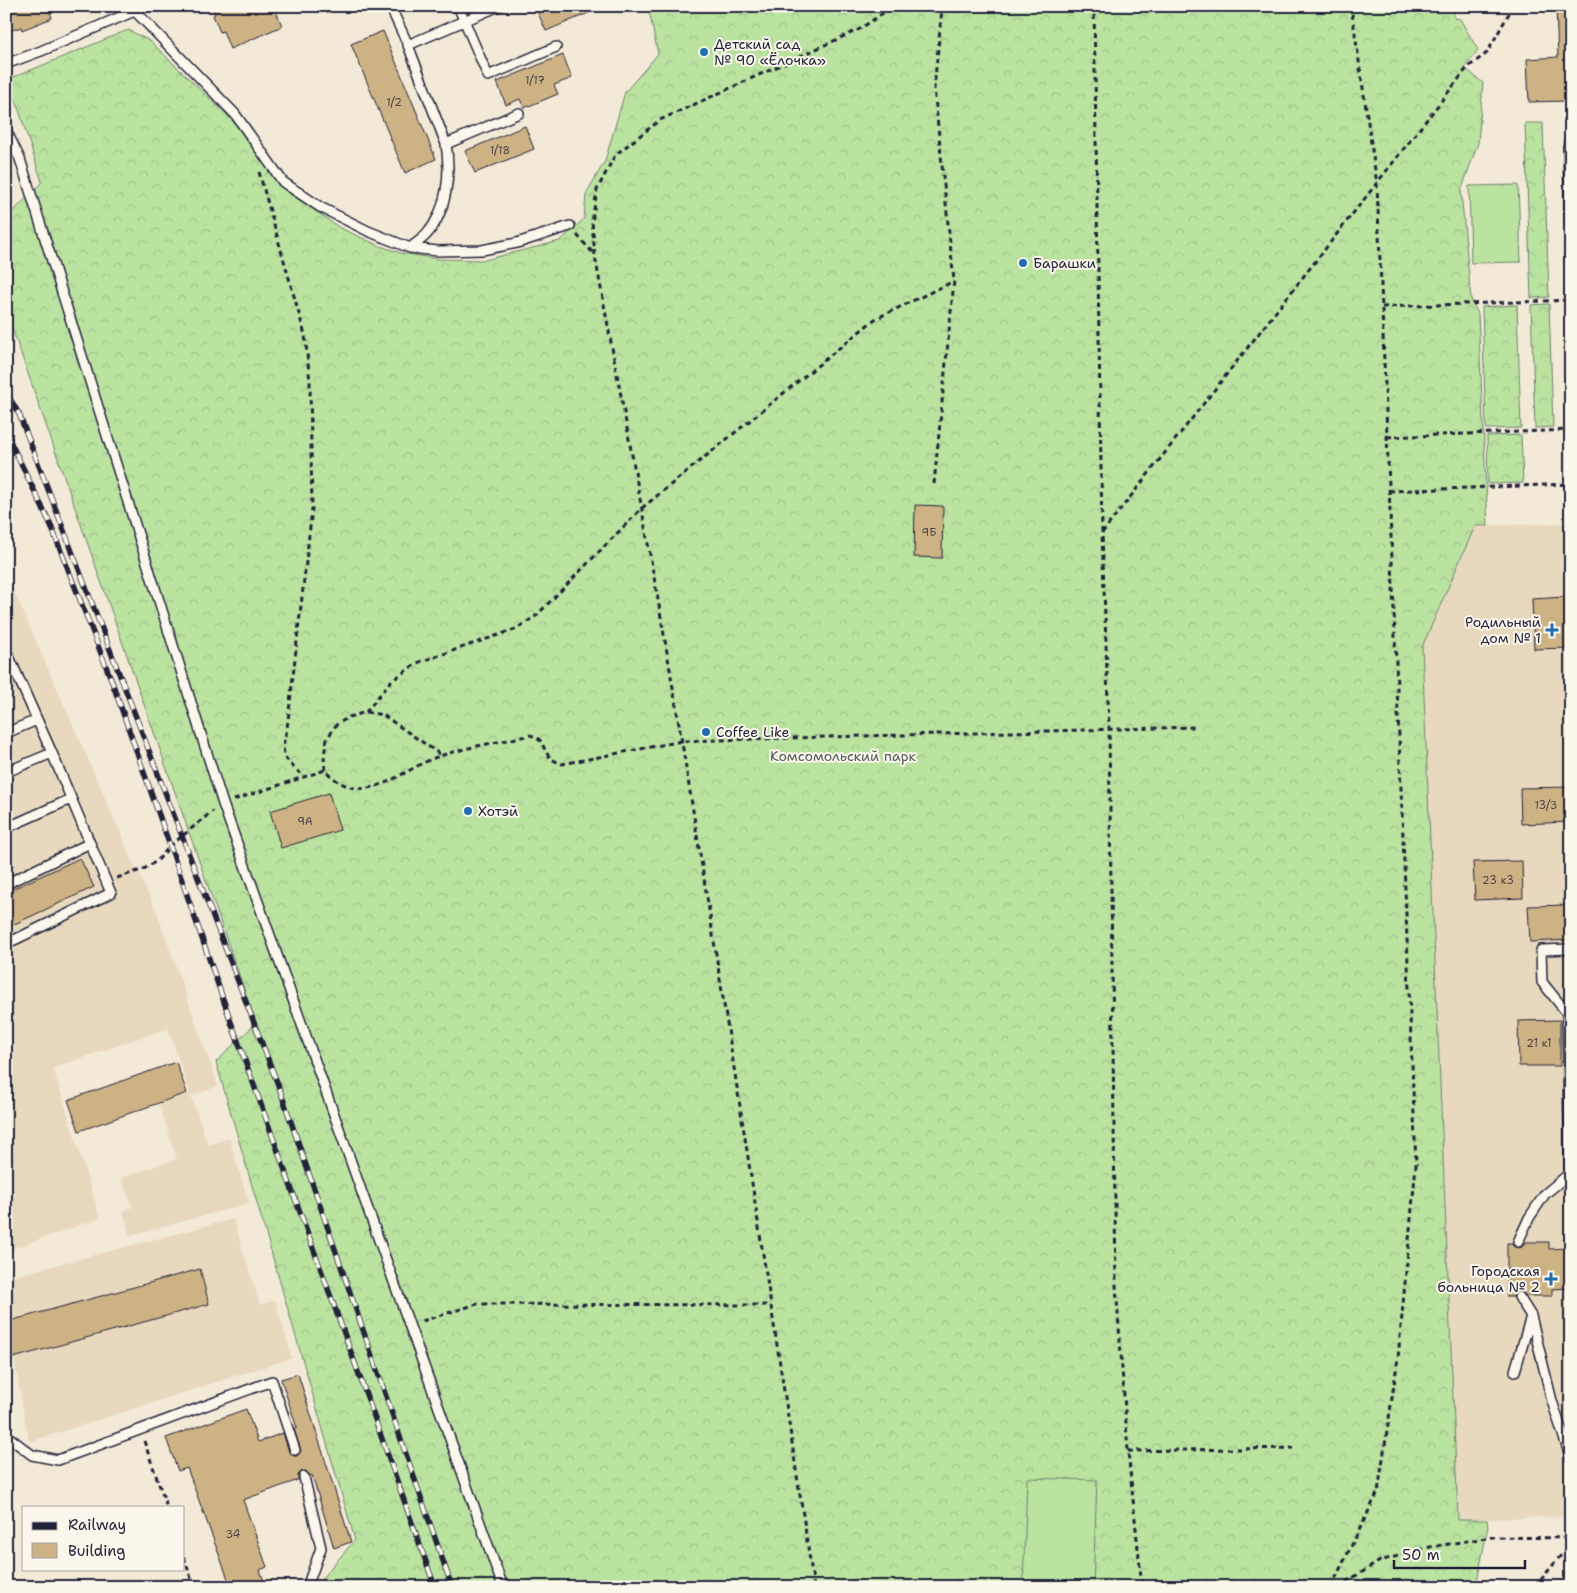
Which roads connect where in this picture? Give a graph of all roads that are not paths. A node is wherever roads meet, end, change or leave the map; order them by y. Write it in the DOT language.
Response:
graph roads {
  1 [pos="146,6"];
  2 [pos="390,6"];
  3 [pos="458,6"];
  4 [pos="499,6"];
  5 [pos="134,12"];
  6 [pos="464,21"];
  7 [pos="408,45"];
  8 [pos="556,47"];
  9 [pos="6,64"];
  10 [pos="519,113"];
  11 [pos="6,130"];
  12 [pos="1571,134"];
  13 [pos="446,144"];
  14 [pos="570,226"];
  15 [pos="410,248"];
  16 [pos="1571,249"];
  17 [pos="6,650"];
  18 [pos="16,673"];
  19 [pos="6,677"];
  20 [pos="38,720"];
  21 [pos="6,733"];
  22 [pos="52,753"];
  23 [pos="6,772"];
  24 [pos="71,799"];
  25 [pos="6,828"];
  26 [pos="90,843"];
  27 [pos="6,884"];
  28 [pos="6,944"];
  29 [pos="1571,949"];
  30 [pos="1569,1059"];
  31 [pos="1570,1118"];
  32 [pos="1518,1242"];
  33 [pos="1519,1296"];
  34 [pos="1531,1316"];
  35 [pos="1515,1371"];
  36 [pos="6,1435"];
  37 [pos="295,1450"];
  38 [pos="1571,1459"];
  39 [pos="304,1477"];
  40 [pos="307,1587"];
  41 [pos="503,1587"];
  1 -- 5 [label="lane"];
  2 -- 7 [label="lane"];
  3 -- 6 [label="lane"];
  4 -- 6 [label="lane"];
  5 -- 9 [label="lane"];
  5 -- 15 [label="lane"];
  6 -- 7 [label="lane"];
  6 -- 8 [label="lane"];
  7 -- 13 [label="lane"];
  10 -- 13 [label="lane"];
  11 -- 41 [label="lane"];
  12 -- 16 [label="lane"];
  13 -- 15 [label="lane"];
  14 -- 15 [label="lane"];
  17 -- 18 [label="lane"];
  18 -- 19 [label="lane"];
  18 -- 20 [label="lane"];
  20 -- 21 [label="lane"];
  20 -- 22 [label="lane"];
  22 -- 23 [label="lane"];
  22 -- 24 [label="lane"];
  24 -- 25 [label="lane"];
  24 -- 26 [label="lane"];
  26 -- 27 [label="lane"];
  26 -- 28 [label="lane"];
  29 -- 30 [label="lane"];
  30 -- 31 [label="lane"];
  31 -- 32 [label="lane"];
  33 -- 34 [label="lane"];
  34 -- 35 [label="lane"];
  34 -- 38 [label="lane"];
  36 -- 37 [label="lane"];
  39 -- 40 [label="lane"];
}
